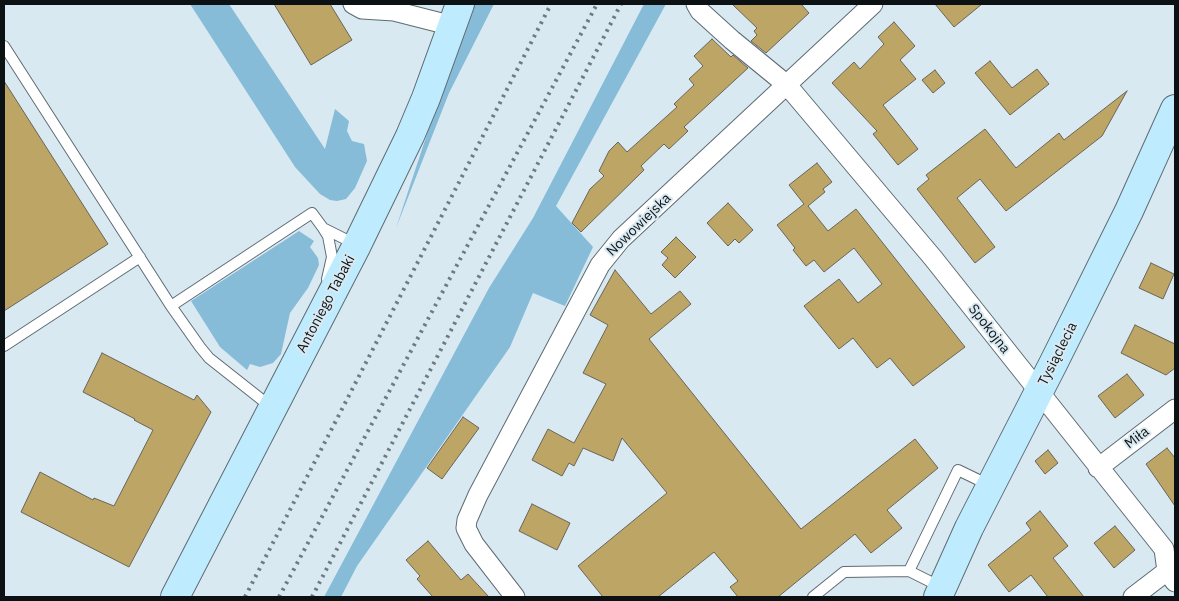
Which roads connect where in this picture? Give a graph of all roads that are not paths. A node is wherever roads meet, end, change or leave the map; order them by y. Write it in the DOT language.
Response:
graph roads {
  1 [pos="353,4"];
  2 [pos="696,4"];
  3 [pos="873,4"];
  4 [pos="457,15"];
  5 [pos="4,46"];
  6 [pos="787,85"];
  7 [pos="1175,112"];
  8 [pos="323,228"];
  9 [pos="357,245"];
  10 [pos="140,257"];
  11 [pos="171,306"];
  12 [pos="324,310"];
  13 [pos="4,346"];
  14 [pos="1038,393"];
  15 [pos="272,408"];
  16 [pos="1175,409"];
  17 [pos="1098,468"];
  18 [pos="990,486"];
  19 [pos="909,572"];
  20 [pos="1171,576"];
  21 [pos="940,592"];
  22 [pos="175,597"];
  23 [pos="515,597"];
  24 [pos="812,597"];
  25 [pos="1133,597"];
  1 -- 4 [label="street"];
  2 -- 6 [label="street, Spokojna"];
  3 -- 6 [label="street, Nowowiejska"];
  4 -- 9 [label="street, Antoniego Tabaki"];
  5 -- 10 [label="lane"];
  6 -- 14 [label="street, Spokojna"];
  6 -- 23 [label="street, Nowowiejska"];
  7 -- 14 [label="street, Tysiąclecia"];
  8 -- 9 [label="lane"];
  8 -- 11 [label="lane"];
  8 -- 12 [label="lane"];
  9 -- 12 [label="street, Antoniego Tabaki"];
  10 -- 11 [label="lane"];
  10 -- 13 [label="lane"];
  11 -- 15 [label="lane"];
  12 -- 15 [label="street, Antoniego Tabaki"];
  14 -- 17 [label="street, Spokojna"];
  14 -- 18 [label="street, Tysiąclecia"];
  15 -- 22 [label="street, Antoniego Tabaki"];
  16 -- 17 [label="street, Miła"];
  17 -- 20 [label="street, Spokojna"];
  18 -- 19 [label="lane"];
  18 -- 21 [label="street, Tysiąclecia"];
  19 -- 21 [label="lane"];
  19 -- 24 [label="lane"];
  20 -- 25 [label="street"];
}
